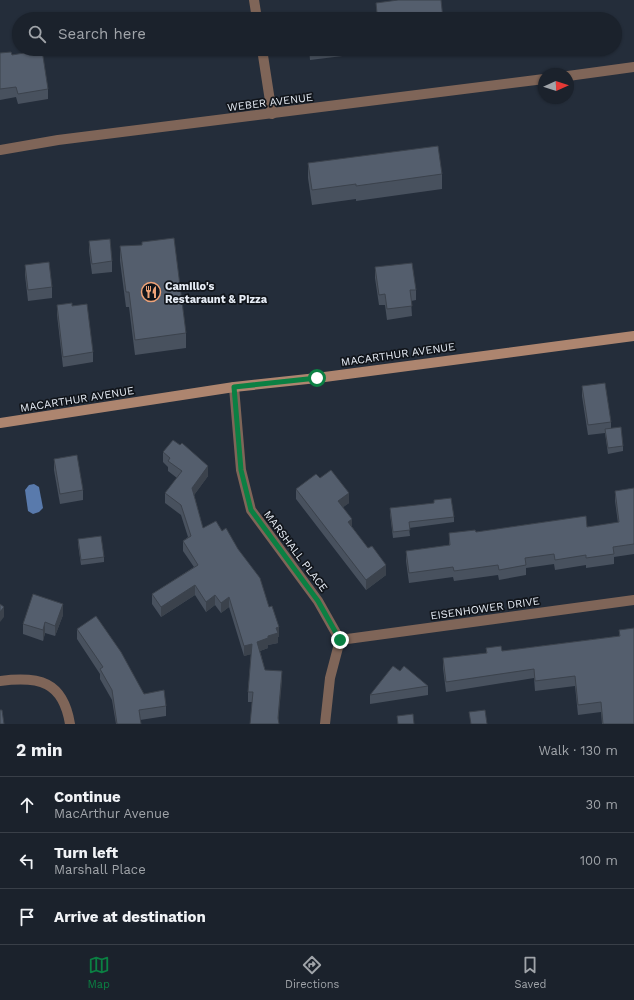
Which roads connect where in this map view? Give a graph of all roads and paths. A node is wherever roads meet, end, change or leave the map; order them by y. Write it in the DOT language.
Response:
graph roads {
  1 [pos="254,0"];
  2 [pos="256,12"];
  3 [pos="263,56"];
  4 [pos="634,67"];
  5 [pos="574,75"];
  6 [pos="538,80"];
  7 [pos="272,114"];
  8 [pos="0,150"];
  9 [pos="634,336"];
  10 [pos="234,387"];
  11 [pos="0,422"];
  12 [pos="634,600"];
  13 [pos="340,640"];
  14 [pos="0,681"];
  15 [pos="70,724"];
  16 [pos="325,724"];
  1 -- 2 [label="street"];
  3 -- 7 [label="street"];
  4 -- 5 [label="street"];
  6 -- 7 [label="street, WEBER AVENUE"];
  7 -- 8 [label="street, WEBER AVENUE"];
  9 -- 10 [label="street, MACARTHUR AVENUE"];
  10 -- 11 [label="street, MACARTHUR AVENUE"];
  10 -- 13 [label="street, MARSHALL PLACE"];
  12 -- 13 [label="street, EISENHOWER DRIVE"];
  13 -- 16 [label="street"];
  14 -- 15 [label="street"];
}
